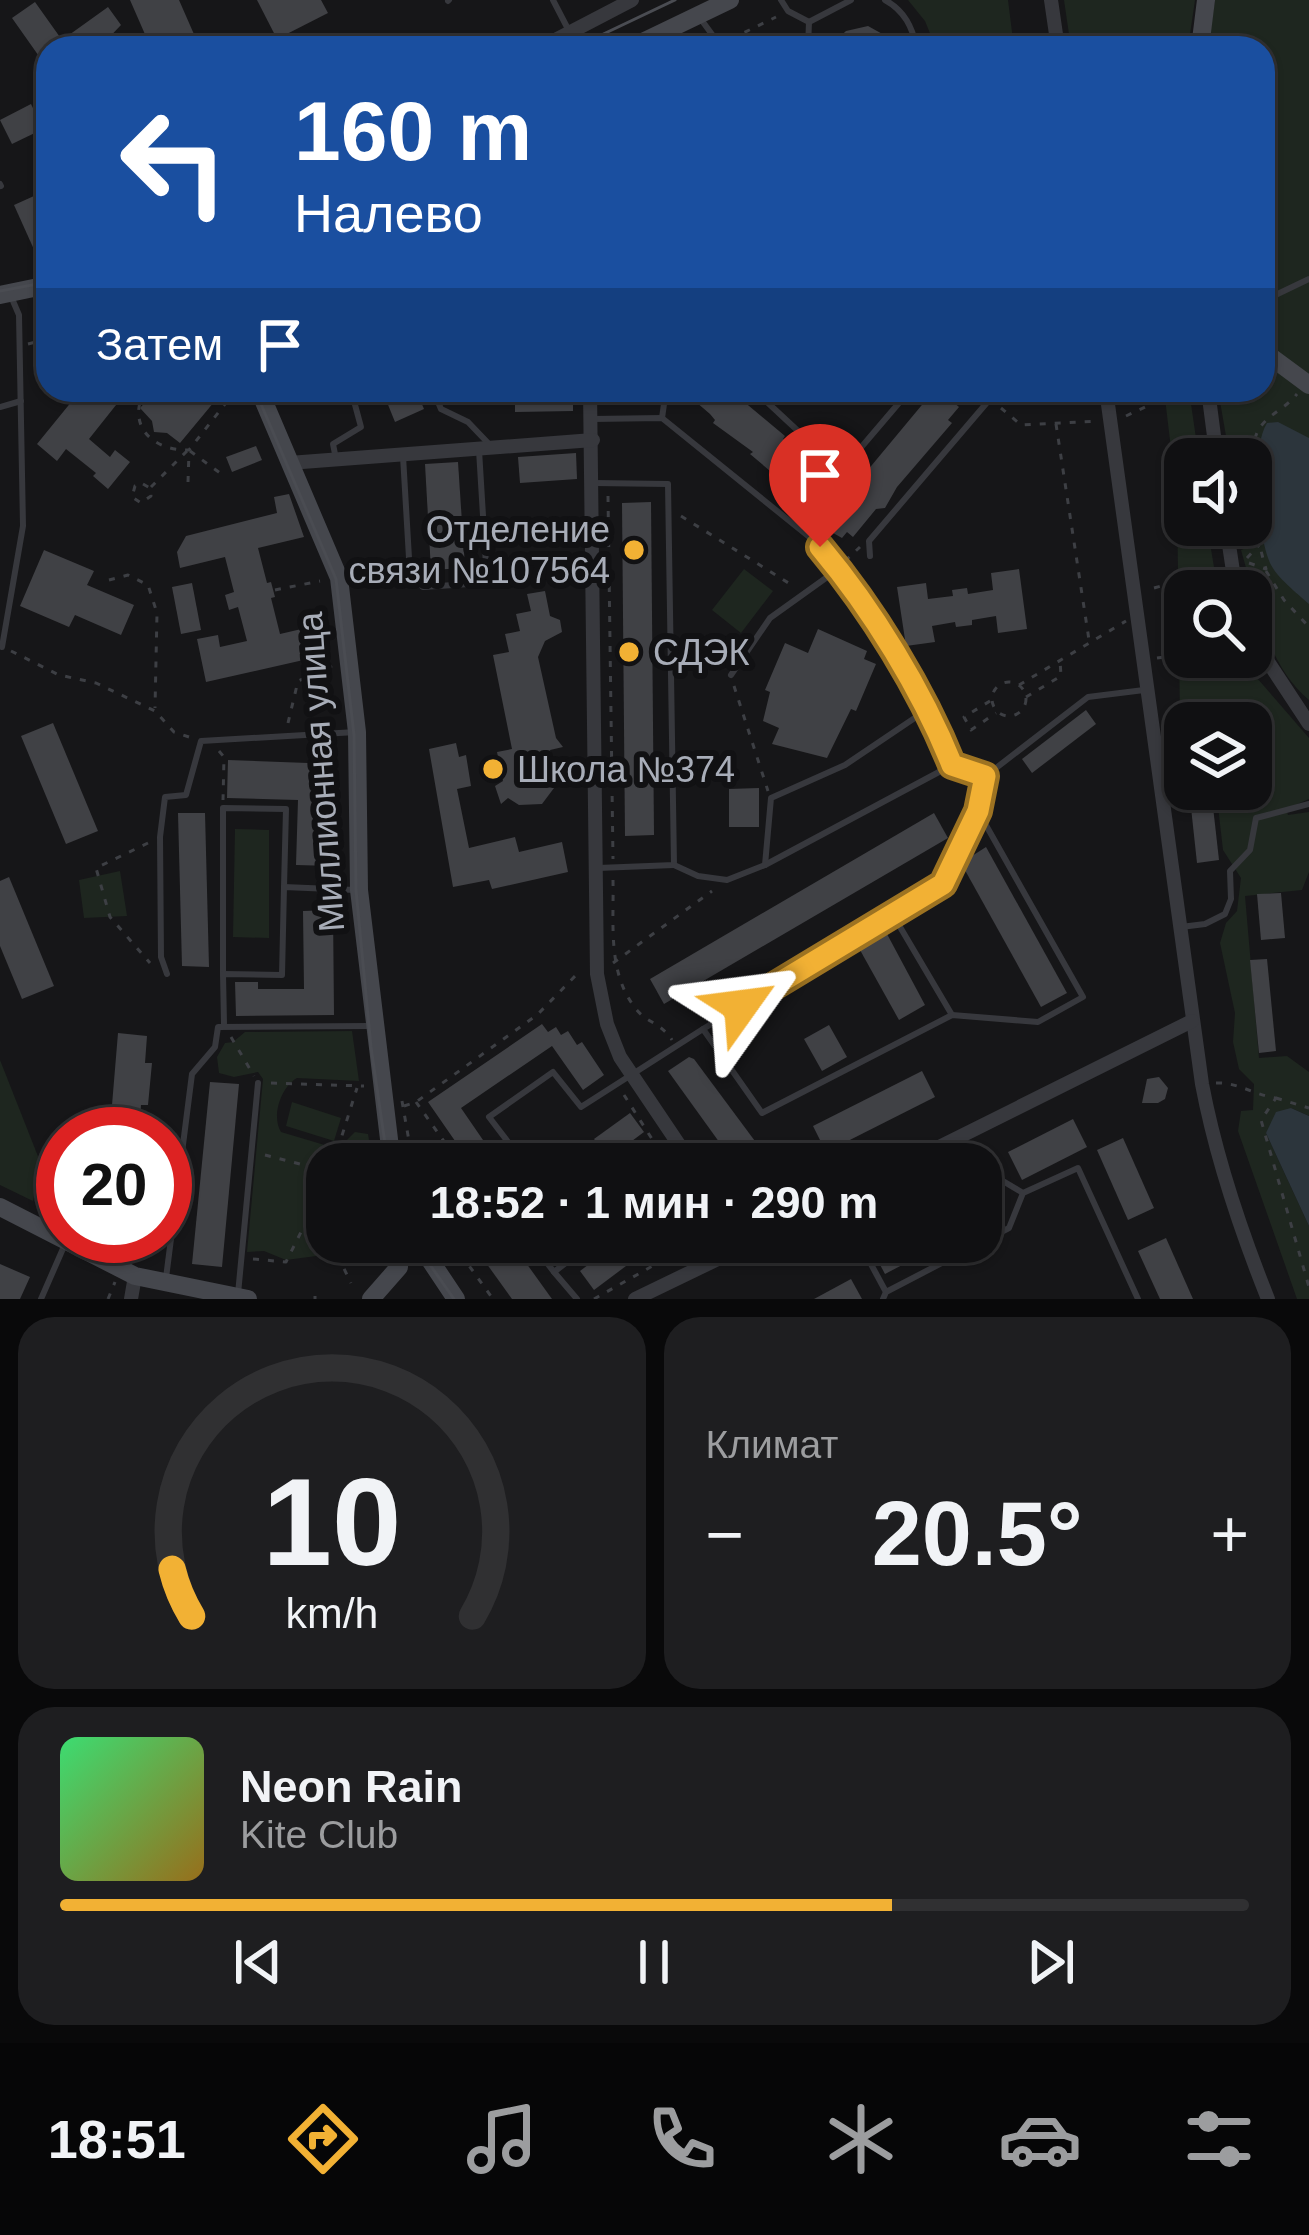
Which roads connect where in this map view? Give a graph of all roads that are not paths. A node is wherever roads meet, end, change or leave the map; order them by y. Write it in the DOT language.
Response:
graph roads {
  1 [pos="554,0"];
  2 [pos="632,0"];
  3 [pos="730,0"];
  4 [pos="781,0"];
  5 [pos="851,0"];
  6 [pos="885,0"];
  7 [pos="1051,0"];
  8 [pos="1206,0"];
  9 [pos="698,15"];
  10 [pos="809,22"];
  11 [pos="569,30"];
  12 [pos="559,36"];
  13 [pos="655,36"];
  14 [pos="713,36"];
  15 [pos="808,36"];
  16 [pos="914,36"];
  17 [pos="1056,36"];
  18 [pos="1202,36"];
  19 [pos="1309,279"];
  20 [pos="36,288"];
  21 [pos="5,294"];
  22 [pos="1275,295"];
  23 [pos="1275,360"];
  24 [pos="1309,385"];
  25 [pos="21,401"];
  26 [pos="264,402"];
  27 [pos="354,402"];
  28 [pos="438,402"];
  29 [pos="591,402"];
  30 [pos="664,402"];
  31 [pos="767,402"];
  32 [pos="900,402"];
  33 [pos="987,402"];
  34 [pos="1108,402"];
  35 [pos="1210,402"];
  36 [pos="0,407"];
  37 [pos="662,418"];
  38 [pos="592,419"];
  39 [pos="1214,438"];
  40 [pos="593,440"];
  41 [pos="485,447"];
  42 [pos="402,453"];
  43 [pos="336,459"];
  44 [pos="290,463"];
  45 [pos="601,483"];
  46 [pos="870,556"];
  47 [pos="838,569"];
  48 [pos="2,647"];
  49 [pos="1272,668"];
  50 [pos="731,675"];
  51 [pos="1148,689"];
  52 [pos="929,709"];
  53 [pos="1309,724"];
  54 [pos="357,732"];
  55 [pos="952,765"];
  56 [pos="985,776"];
  57 [pos="1309,804"];
  58 [pos="978,811"];
  59 [pos="674,865"];
  60 [pos="765,865"];
  61 [pos="595,868"];
  62 [pos="284,887"];
  63 [pos="359,890"];
  64 [pos="892,914"];
  65 [pos="1180,928"];
  66 [pos="167,974"];
  67 [pos="223,974"];
  68 [pos="952,1015"];
  69 [pos="1192,1021"];
  70 [pos="224,1025"];
  71 [pos="373,1026"];
  72 [pos="703,1029"];
  73 [pos="630,1075"];
  74 [pos="258,1083"];
  75 [pos="389,1143"];
  76 [pos="509,1143"];
  77 [pos="677,1143"];
  78 [pos="946,1143"];
  79 [pos="1002,1181"];
  80 [pos="1023,1193"];
  81 [pos="0,1207"];
  82 [pos="36,1225"];
  83 [pos="57,1263"];
  84 [pos="103,1263"];
  85 [pos="399,1263"];
  86 [pos="432,1263"];
  87 [pos="547,1263"];
  88 [pos="565,1263"];
  89 [pos="715,1263"];
  90 [pos="869,1263"];
  91 [pos="554,1272"];
  92 [pos="126,1278"];
  93 [pos="165,1282"];
  94 [pos="660,1294"];
  95 [pos="885,1296"];
  96 [pos="243,1298"];
  97 [pos="41,1299"];
  98 [pos="131,1299"];
  99 [pos="371,1299"];
  100 [pos="456,1299"];
  101 [pos="577,1299"];
  102 [pos="635,1299"];
  103 [pos="1138,1299"];
  104 [pos="1268,1299"];
  1 -- 11 [label="lane"];
  2 -- 11 [label="street"];
  3 -- 9 [label="street"];
  4 -- 10 [label="lane"];
  5 -- 10 [label="lane"];
  6 -- 16 [label="lane"];
  7 -- 17 [label="street"];
  8 -- 18 [label="street"];
  9 -- 13 [label="street"];
  9 -- 14 [label="lane"];
  10 -- 15 [label="lane"];
  11 -- 12 [label="street"];
  19 -- 22 [label="lane"];
  20 -- 21 [label="street"];
  21 -- 25 [label="lane"];
  23 -- 24 [label="street"];
  25 -- 36 [label="lane"];
  25 -- 48 [label="lane"];
  26 -- 44 [label="street, Миллионная улица"];
  27 -- 43 [label="lane"];
  28 -- 41 [label="lane"];
  29 -- 38 [label="street"];
  30 -- 37 [label="lane"];
  31 -- 32 [label="lane"];
  33 -- 46 [label="lane"];
  34 -- 51 [label="street"];
  35 -- 39 [label="street"];
  37 -- 38 [label="lane"];
  37 -- 47 [label="lane"];
  38 -- 40 [label="street"];
  40 -- 41 [label="street"];
  40 -- 45 [label="street"];
  41 -- 42 [label="street"];
  41 -- 42 [label="lane"];
  42 -- 43 [label="street"];
  43 -- 44 [label="street"];
  44 -- 54 [label="street, Миллионная улица"];
  45 -- 59 [label="lane"];
  45 -- 61 [label="street"];
  47 -- 50 [label="lane"];
  47 -- 52 [label="lane"];
  49 -- 53 [label="street"];
  51 -- 56 [label="lane"];
  51 -- 65 [label="street"];
  52 -- 55 [label="lane"];
  52 -- 60 [label="lane"];
  54 -- 63 [label="street, Миллионная улица"];
  54 -- 66 [label="lane"];
  55 -- 56 [label="lane"];
  55 -- 60 [label="lane"];
  56 -- 58 [label="lane"];
  57 -- 65 [label="lane"];
  58 -- 64 [label="lane"];
  58 -- 68 [label="lane"];
  59 -- 60 [label="lane"];
  59 -- 61 [label="lane"];
  61 -- 73 [label="street"];
  62 -- 63 [label="lane"];
  62 -- 67 [label="lane"];
  62 -- 67 [label="lane"];
  63 -- 71 [label="street, Миллионная улица"];
  64 -- 68 [label="lane"];
  64 -- 72 [label="lane"];
  65 -- 69 [label="street"];
  67 -- 70 [label="lane"];
  68 -- 72 [label="lane"];
  69 -- 78 [label="street"];
  69 -- 104 [label="street"];
  70 -- 71 [label="lane"];
  70 -- 93 [label="lane"];
  71 -- 75 [label="street, Миллионная улица"];
  72 -- 73 [label="lane"];
  73 -- 76 [label="lane"];
  73 -- 77 [label="street"];
  74 -- 96 [label="lane"];
  79 -- 80 [label="lane"];
  80 -- 95 [label="lane"];
  80 -- 103 [label="lane"];
  81 -- 82 [label="street"];
  83 -- 97 [label="lane"];
  84 -- 92 [label="street"];
  85 -- 99 [label="street"];
  86 -- 100 [label="street"];
  87 -- 91 [label="lane"];
  88 -- 91 [label="lane"];
  89 -- 94 [label="street"];
  90 -- 95 [label="lane"];
  91 -- 101 [label="lane"];
  92 -- 93 [label="street"];
  92 -- 98 [label="street"];
  93 -- 96 [label="street"];
  94 -- 102 [label="street"];
}
